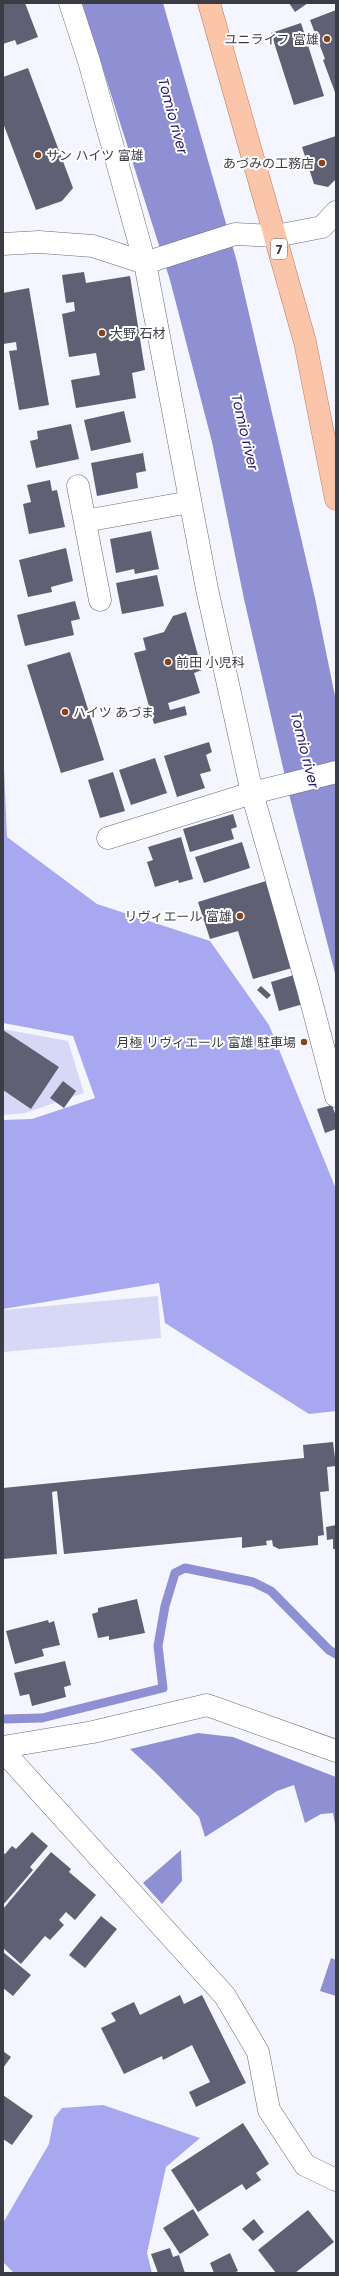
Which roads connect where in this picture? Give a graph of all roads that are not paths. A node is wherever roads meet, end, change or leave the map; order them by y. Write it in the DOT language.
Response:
graph roads {
  1 [pos="70,3"];
  2 [pos="209,3"];
  3 [pos="336,212"];
  4 [pos="276,236"];
  5 [pos="3,244"];
  6 [pos="145,263"];
  7 [pos="78,486"];
  8 [pos="336,498"];
  9 [pos="190,502"];
  10 [pos="85,520"];
  11 [pos="100,600"];
  12 [pos="336,772"];
  13 [pos="252,793"];
  14 [pos="108,838"];
  15 [pos="336,1096"];
  16 [pos="3,1747"];
  17 [pos="3,1751"];
  18 [pos="336,1751"];
  19 [pos="336,2180"];
  1 -- 6 [label="street"];
  2 -- 4 [label="main road, 7"];
  3 -- 4 [label="street"];
  4 -- 6 [label="street"];
  4 -- 8 [label="main road, 7"];
  5 -- 6 [label="street"];
  6 -- 9 [label="street"];
  7 -- 10 [label="street"];
  9 -- 10 [label="street"];
  9 -- 13 [label="street"];
  10 -- 11 [label="street"];
  12 -- 13 [label="street"];
  13 -- 14 [label="street"];
  13 -- 15 [label="street"];
  16 -- 18 [label="street"];
  17 -- 19 [label="street"];
}
